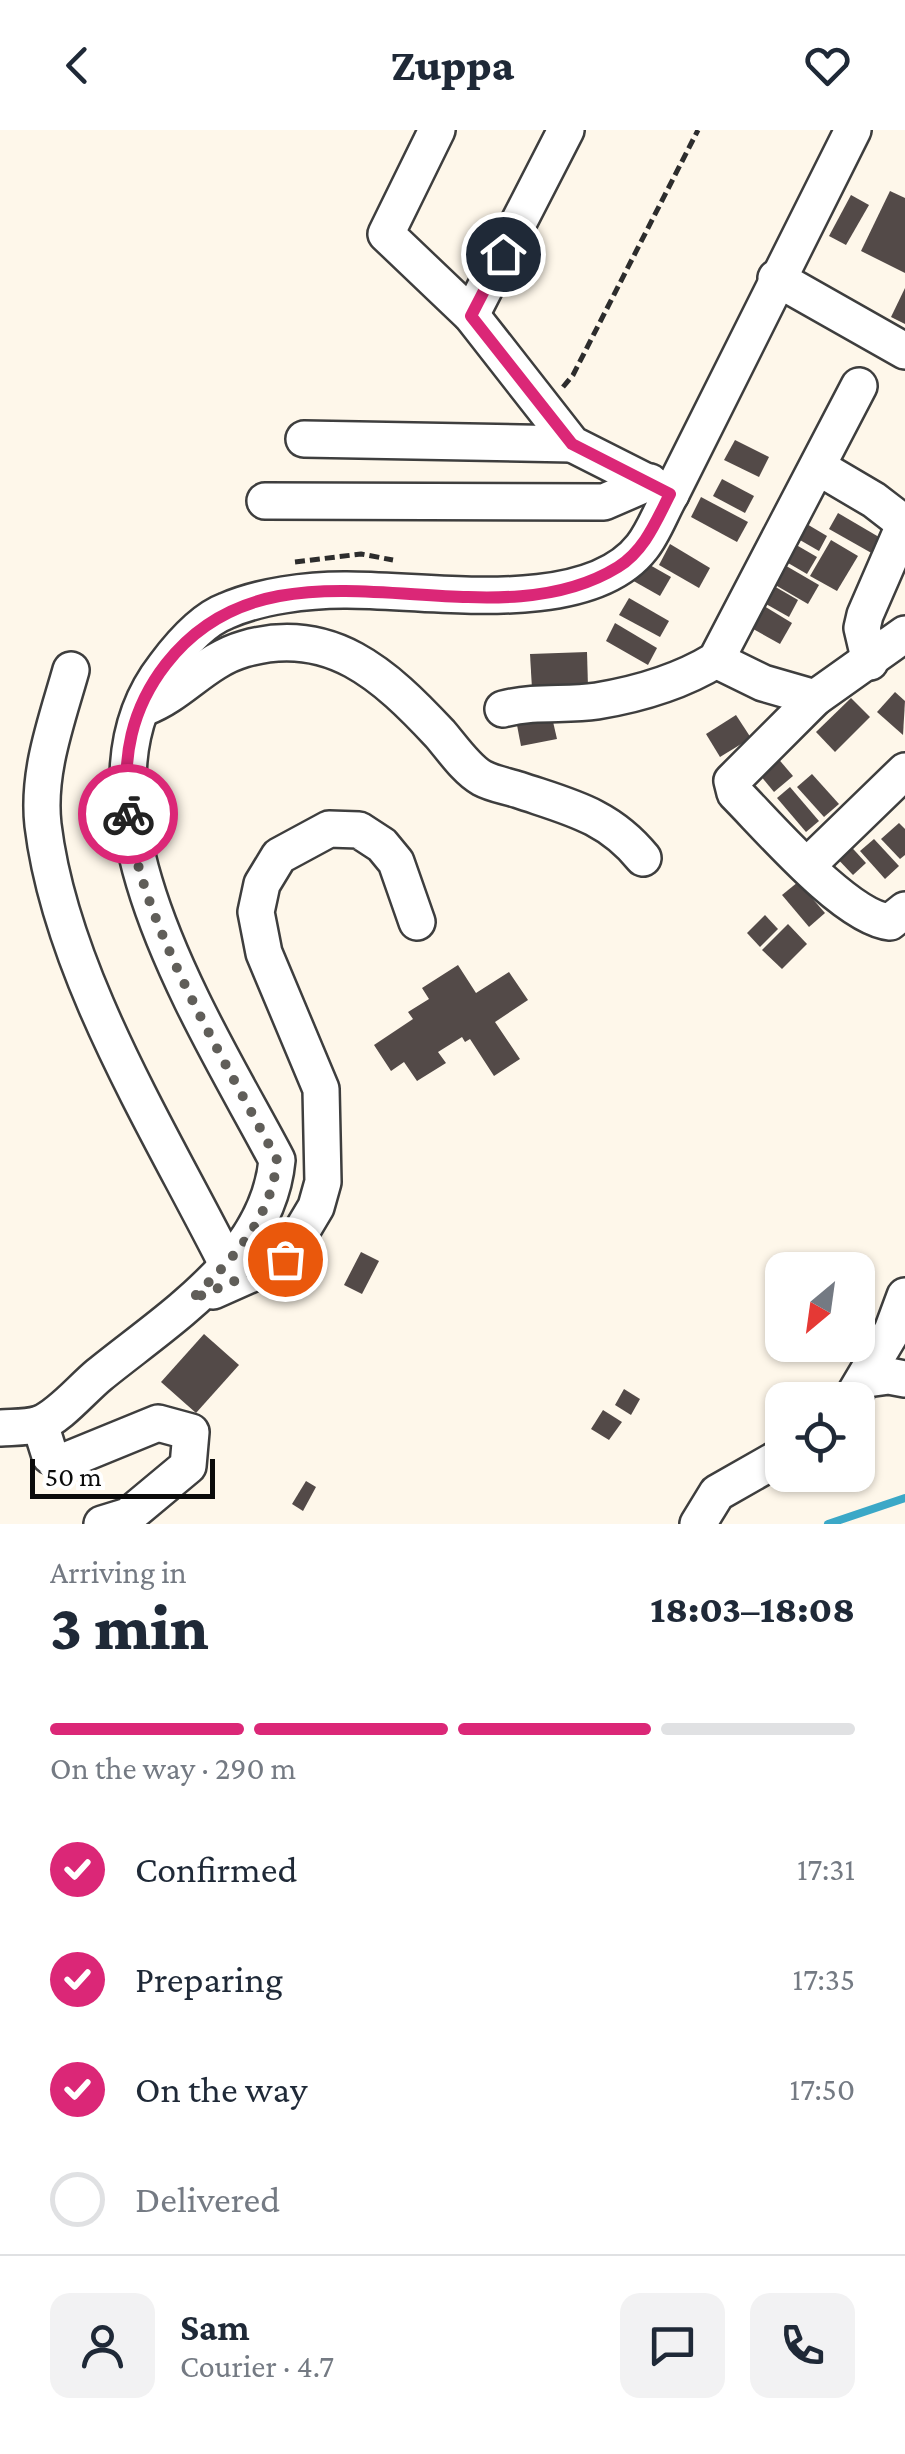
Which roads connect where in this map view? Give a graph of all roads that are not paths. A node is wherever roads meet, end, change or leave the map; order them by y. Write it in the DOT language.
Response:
graph roads {
  1 [pos="438,130"];
  2 [pos="566,130"];
  3 [pos="853,130"];
  4 [pos="776,278"];
  5 [pos="471,316"];
  6 [pos="905,351"];
  7 [pos="860,386"];
  8 [pos="304,439"];
  9 [pos="572,444"];
  10 [pos="818,467"];
  11 [pos="660,488"];
  12 [pos="264,501"];
  13 [pos="905,524"];
  14 [pos="905,634"];
  15 [pos="716,660"];
  16 [pos="870,662"];
  17 [pos="72,670"];
  18 [pos="815,698"];
  19 [pos="503,709"];
  20 [pos="136,712"];
  21 [pos="904,774"];
  22 [pos="643,858"];
  23 [pos="807,866"];
  24 [pos="905,910"];
  25 [pos="417,922"];
  26 [pos="228,1264"];
  27 [pos="905,1296"];
  28 [pos="191,1300"];
  29 [pos="899,1328"];
  30 [pos="905,1378"];
  31 [pos="864,1382"];
  32 [pos="875,1386"];
  33 [pos="40,1424"];
  34 [pos="0,1428"];
  35 [pos="765,1465"];
  36 [pos="102,1524"];
  37 [pos="698,1524"];
  1 -- 5 [label="street"];
  2 -- 5 [label="street"];
  3 -- 4 [label="street"];
  4 -- 6 [label="street"];
  4 -- 11 [label="street"];
  5 -- 9 [label="street"];
  7 -- 10 [label="street"];
  8 -- 9 [label="street"];
  9 -- 11 [label="street"];
  10 -- 13 [label="street"];
  10 -- 15 [label="street"];
  11 -- 12 [label="street"];
  11 -- 20 [label="street"];
  13 -- 16 [label="street"];
  14 -- 16 [label="street"];
  15 -- 18 [label="street"];
  15 -- 19 [label="street"];
  16 -- 18 [label="street"];
  17 -- 26 [label="street"];
  18 -- 23 [label="street"];
  20 -- 22 [label="street"];
  20 -- 26 [label="street"];
  21 -- 23 [label="street"];
  23 -- 24 [label="street"];
  25 -- 28 [label="street"];
  26 -- 28 [label="street"];
  27 -- 29 [label="street"];
  28 -- 33 [label="street"];
  29 -- 31 [label="street"];
  30 -- 32 [label="street"];
  33 -- 34 [label="street"];
  33 -- 36 [label="street"];
  35 -- 37 [label="street"];
}
